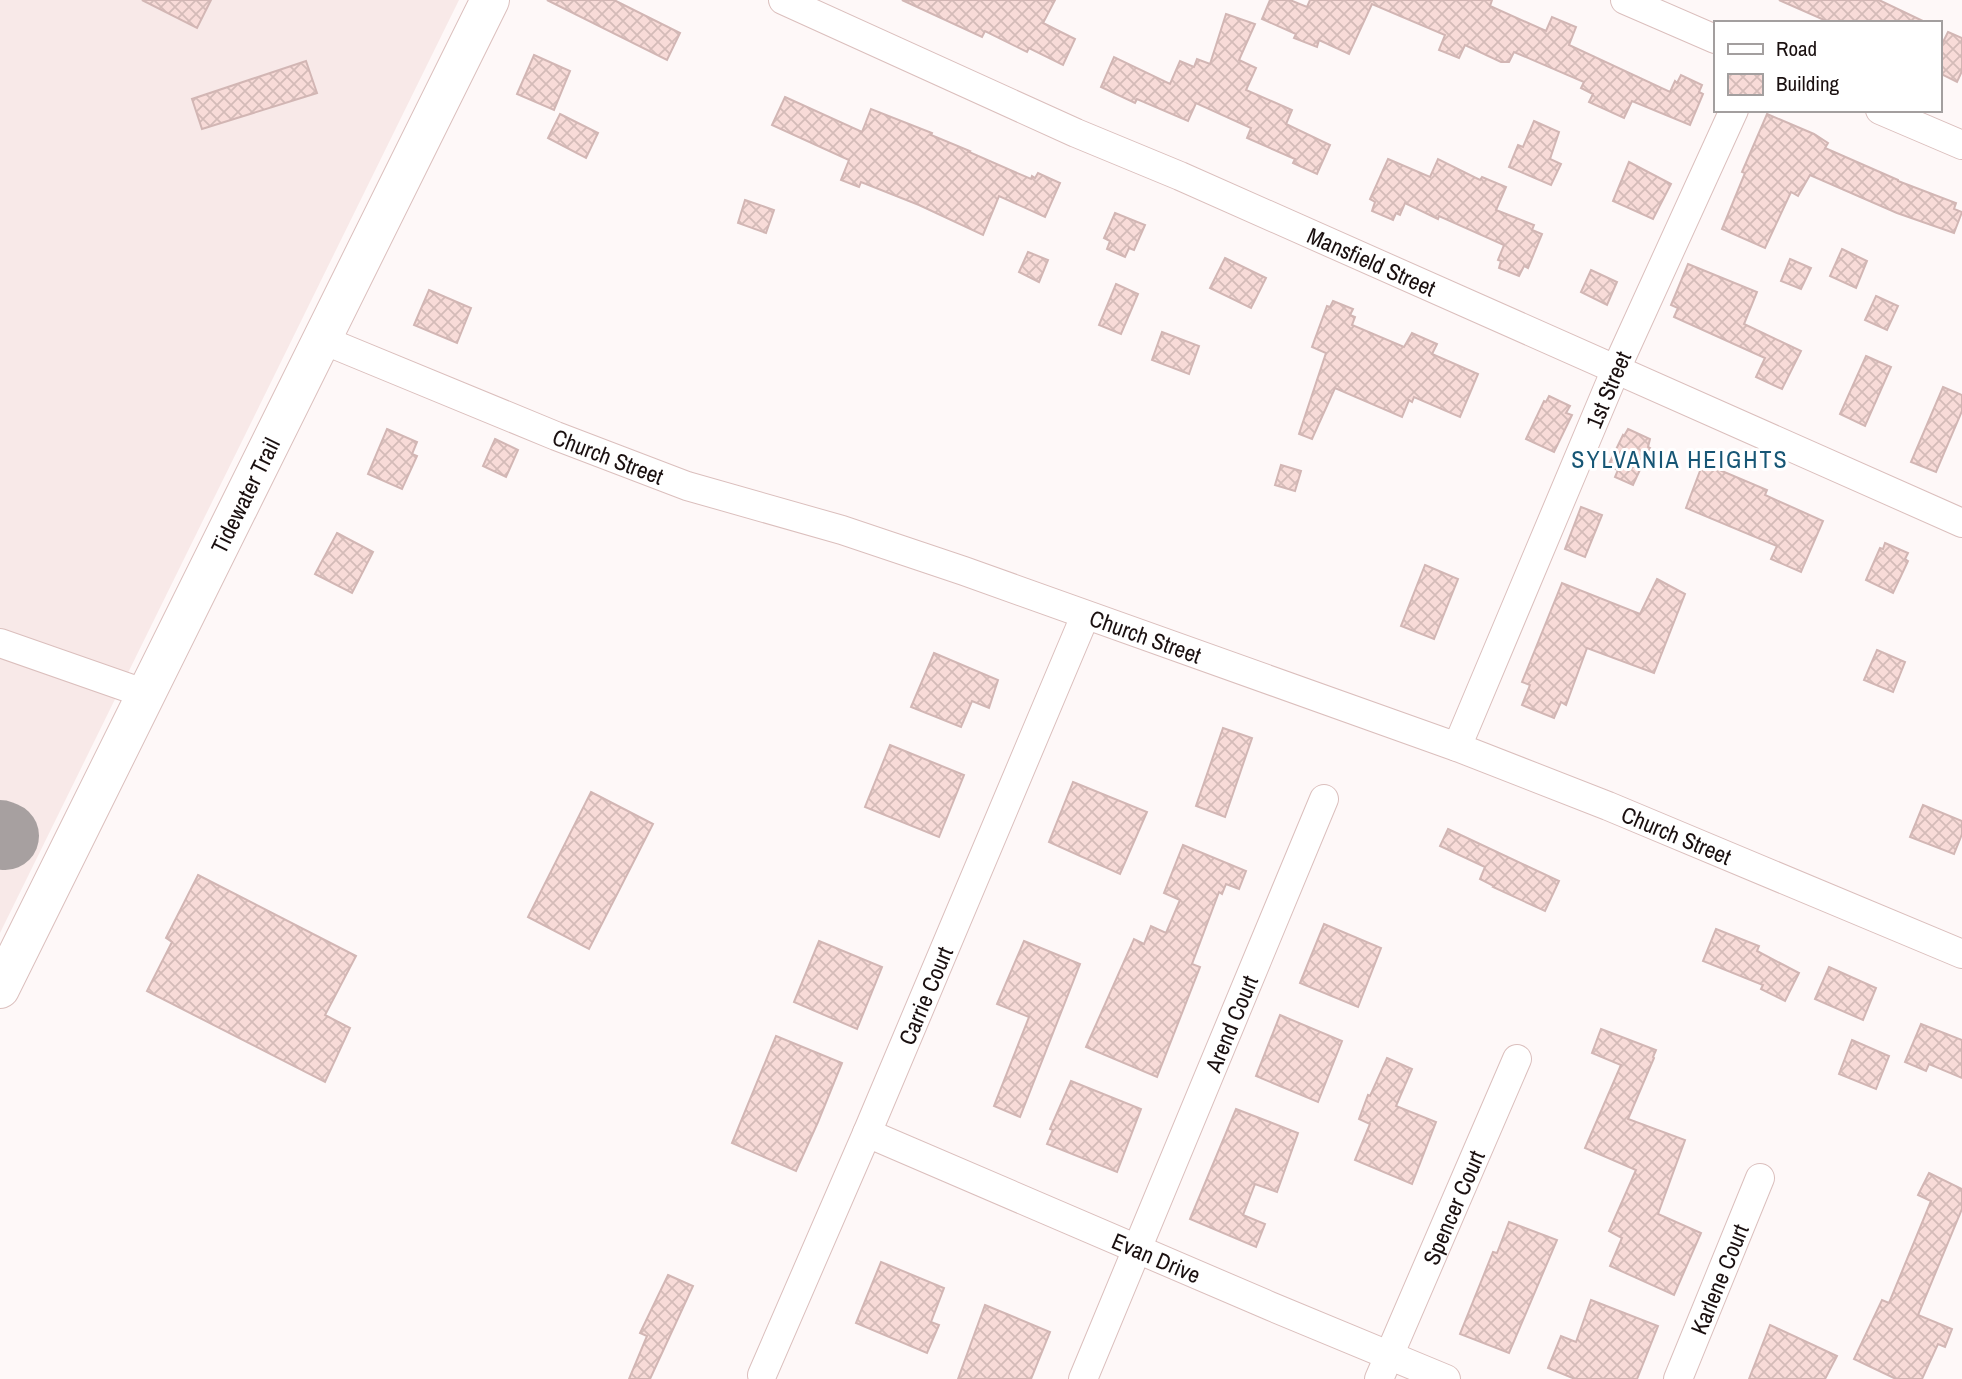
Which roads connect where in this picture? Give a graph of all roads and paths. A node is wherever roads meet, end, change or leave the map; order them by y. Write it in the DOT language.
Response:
graph roads {
  1 [pos="490,0"];
  2 [pos="783,0"];
  3 [pos="1625,0"];
  4 [pos="1714,39"];
  5 [pos="1733,112"];
  6 [pos="1885,112"];
  7 [pos="1962,145"];
  8 [pos="323,340"];
  9 [pos="1616,369"];
  10 [pos="1962,523"];
  11 [pos="1085,615"];
  12 [pos="0,643"];
  13 [pos="146,694"];
  14 [pos="1457,747"];
  15 [pos="1324,799"];
  16 [pos="1962,954"];
  17 [pos="0,989"];
  18 [pos="1517,1059"];
  19 [pos="867,1133"];
  20 [pos="1760,1178"];
  21 [pos="1137,1249"];
  22 [pos="1384,1367"];
  23 [pos="762,1375"];
  24 [pos="1083,1379"];
  25 [pos="1446,1379"];
  26 [pos="1678,1379"];
  1 -- 8 [label="main road, Tidewater Trail"];
  2 -- 9 [label="street, Mansfield Street"];
  3 -- 4 [label="street"];
  5 -- 9 [label="street, 1st Street"];
  6 -- 7 [label="street"];
  8 -- 11 [label="street, Church Street"];
  8 -- 13 [label="main road, Tidewater Trail"];
  9 -- 10 [label="street, Mansfield Street"];
  9 -- 14 [label="street, 1st Street"];
  11 -- 14 [label="street, Church Street"];
  11 -- 19 [label="street, Carrie Court"];
  12 -- 13 [label="street"];
  13 -- 17 [label="main road, Tidewater Trail"];
  14 -- 16 [label="street, Church Street"];
  15 -- 21 [label="street, Arend Court"];
  18 -- 22 [label="street, Spencer Court"];
  19 -- 21 [label="street, Evan Drive"];
  19 -- 23 [label="street, Carrie Court"];
  20 -- 26 [label="street, Karlene Court"];
  21 -- 22 [label="street, Evan Drive"];
  21 -- 24 [label="street, Arend Court"];
  22 -- 25 [label="street, Evan Drive"];
}
